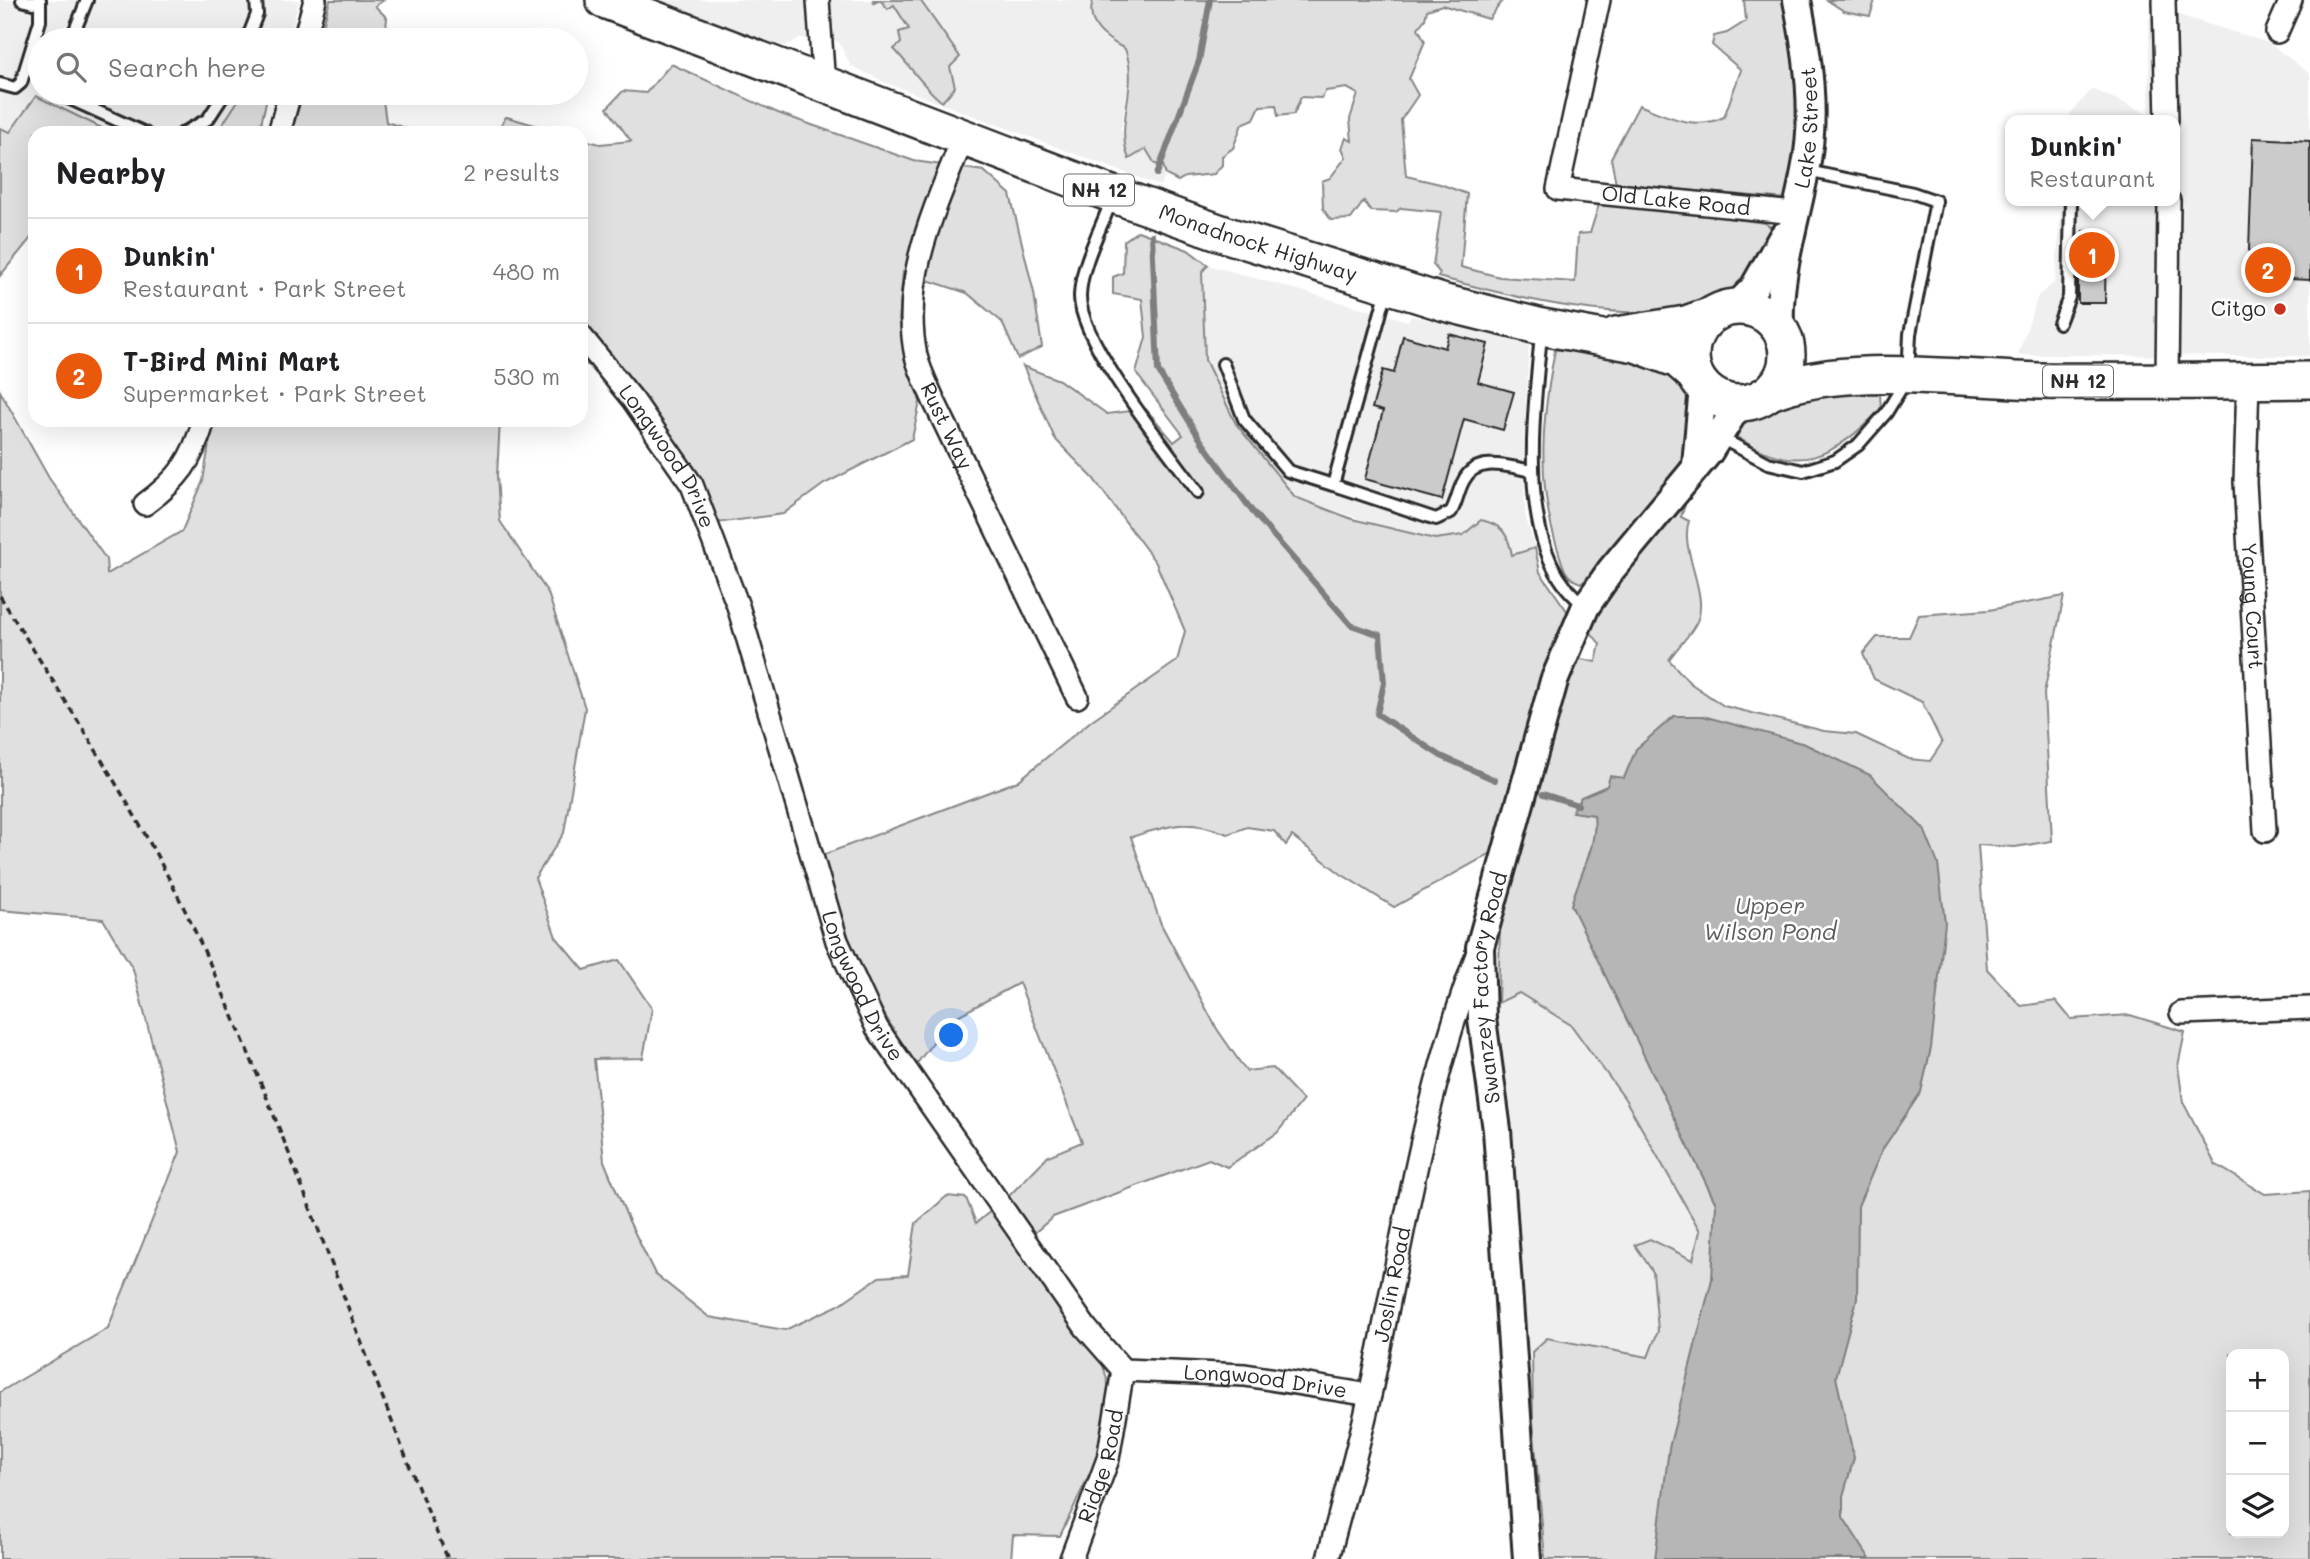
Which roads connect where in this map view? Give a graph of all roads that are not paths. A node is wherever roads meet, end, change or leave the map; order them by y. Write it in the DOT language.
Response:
graph roads {
  1 [pos="22,0"];
  2 [pos="40,0"];
  3 [pos="87,0"];
  4 [pos="256,0"];
  5 [pos="315,0"];
  6 [pos="604,0"];
  7 [pos="818,0"];
  8 [pos="1599,0"];
  9 [pos="1797,0"];
  10 [pos="2164,0"];
  11 [pos="2291,0"];
  12 [pos="38,28"];
  13 [pos="76,28"];
  14 [pos="252,28"];
  15 [pos="307,28"];
  16 [pos="2277,32"];
  17 [pos="28,60"];
  18 [pos="0,84"];
  19 [pos="824,86"];
  20 [pos="83,105"];
  21 [pos="217,105"];
  22 [pos="287,105"];
  23 [pos="2166,115"];
  24 [pos="130,126"];
  25 [pos="196,126"];
  26 [pos="281,126"];
  27 [pos="962,138"];
  28 [pos="1805,171"];
  29 [pos="1114,195"];
  30 [pos="2071,206"];
  31 [pos="2168,206"];
  32 [pos="1795,213"];
  33 [pos="1388,288"];
  34 [pos="1723,312"];
  35 [pos="2059,323"];
  36 [pos="1542,327"];
  37 [pos="1780,330"];
  38 [pos="1607,336"];
  39 [pos="588,345"];
  40 [pos="1223,364"];
  41 [pos="1846,375"];
  42 [pos="1908,377"];
  43 [pos="2167,380"];
  44 [pos="2248,380"];
  45 [pos="2310,380"];
  46 [pos="1699,381"];
  47 [pos="1758,398"];
  48 [pos="201,427"];
  49 [pos="1719,437"];
  50 [pos="1696,467"];
  51 [pos="1532,471"];
  52 [pos="1333,485"];
  53 [pos="1198,492"];
  54 [pos="145,504"];
  55 [pos="1586,606"];
  56 [pos="1077,697"];
  57 [pos="2265,831"];
  58 [pos="1480,947"];
  59 [pos="2310,1008"];
  60 [pos="1455,1012"];
  61 [pos="2181,1013"];
  62 [pos="1482,1018"];
  63 [pos="1123,1370"];
  64 [pos="1370,1395"];
  65 [pos="1071,1559"];
  66 [pos="1328,1559"];
  67 [pos="1528,1559"];
  1 -- 2 [label="lane"];
  2 -- 12 [label="lane"];
  3 -- 13 [label="lane"];
  4 -- 14 [label="lane"];
  5 -- 15 [label="street"];
  6 -- 19 [label="highway, Monadnock Highway / NH 12"];
  7 -- 19 [label="street"];
  8 -- 32 [label="street, Old Lake Road"];
  9 -- 28 [label="street, Lake Street"];
  10 -- 23 [label="street"];
  11 -- 16 [label="street"];
  17 -- 18 [label="lane"];
  19 -- 27 [label="highway, Monadnock Highway / NH 12"];
  20 -- 24 [label="lane"];
  21 -- 25 [label="lane"];
  22 -- 26 [label="street"];
  27 -- 29 [label="highway, Monadnock Highway / NH 12"];
  27 -- 56 [label="street, Rust Way"];
  28 -- 32 [label="street, Lake Street"];
  28 -- 42 [label="lane"];
  29 -- 33 [label="highway, Monadnock Highway / NH 12"];
  29 -- 53 [label="lane"];
  30 -- 35 [label="lane"];
  31 -- 43 [label="street"];
  32 -- 34 [label="street, Lake Street"];
  32 -- 37 [label="street, Lake Street"];
  33 -- 36 [label="highway, Monadnock Highway / NH 12"];
  33 -- 52 [label="lane"];
  34 -- 37 [label="highway, NH 12"];
  34 -- 38 [label="highway, Monadnock Highway / NH 12"];
  34 -- 46 [label="highway"];
  36 -- 38 [label="highway, Monadnock Highway / NH 12"];
  36 -- 51 [label="lane"];
  37 -- 41 [label="highway, NH 12"];
  37 -- 47 [label="highway"];
  38 -- 46 [label="highway, Monadnock Highway / NH 12"];
  39 -- 63 [label="street, Longwood Drive"];
  40 -- 52 [label="lane"];
  41 -- 42 [label="highway, NH 12"];
  41 -- 47 [label="highway, NH 12"];
  42 -- 43 [label="highway, NH 12"];
  42 -- 49 [label="lane"];
  43 -- 44 [label="highway, NH 12"];
  44 -- 45 [label="highway, NH 12"];
  44 -- 57 [label="street, Young Court"];
  46 -- 47 [label="highway, NH 12"];
  46 -- 50 [label="street"];
  47 -- 49 [label="street, Swanzey Factory Road"];
  48 -- 54 [label="street"];
  49 -- 50 [label="street, Swanzey Factory Road"];
  50 -- 55 [label="street, Swanzey Factory Road"];
  51 -- 52 [label="lane"];
  51 -- 55 [label="lane"];
  55 -- 58 [label="street, Swanzey Factory Road"];
  58 -- 60 [label="street, Joslin Road"];
  58 -- 62 [label="street, Swanzey Factory Road"];
  59 -- 61 [label="street"];
  60 -- 62 [label="street"];
  60 -- 64 [label="street, Joslin Road"];
  62 -- 67 [label="street, Swanzey Factory Road"];
  63 -- 64 [label="street, Longwood Drive"];
  63 -- 65 [label="street, Ridge Road"];
  64 -- 66 [label="street, Joslin Road"];
}
